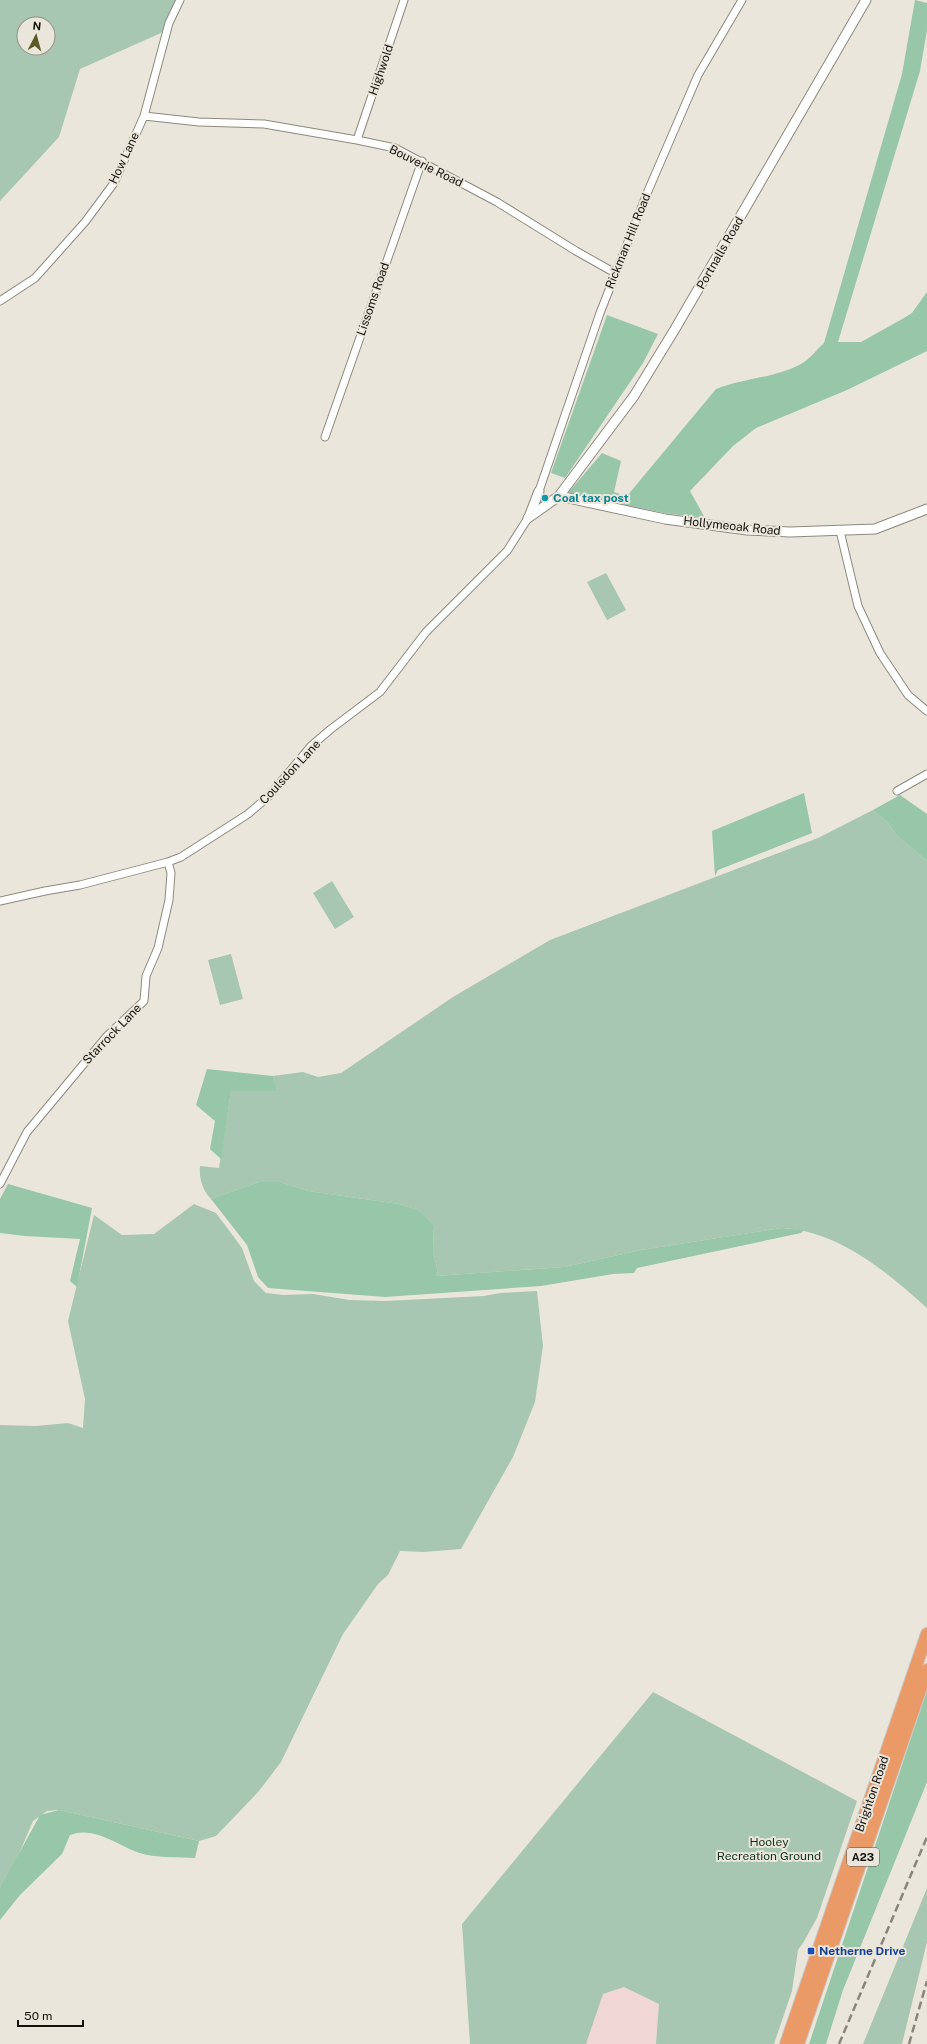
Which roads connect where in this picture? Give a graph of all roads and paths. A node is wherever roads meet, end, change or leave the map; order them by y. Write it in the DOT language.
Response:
graph roads {
  1 [pos="180,0"];
  2 [pos="404,0"];
  3 [pos="742,0"];
  4 [pos="866,0"];
  5 [pos="144,116"];
  6 [pos="357,140"];
  7 [pos="422,161"];
  8 [pos="615,273"];
  9 [pos="0,301"];
  10 [pos="325,437"];
  11 [pos="539,491"];
  12 [pos="559,496"];
  13 [pos="927,509"];
  14 [pos="528,518"];
  15 [pos="840,531"];
  16 [pos="927,711"];
  17 [pos="927,774"];
  18 [pos="897,791"];
  19 [pos="168,862"];
  20 [pos="0,901"];
  21 [pos="0,1184"];
  22 [pos="927,1634"];
  23 [pos="927,1670"];
  24 [pos="786,2044"];
  25 [pos="798,2044"];
  1 -- 5 [label="street, How Lane"];
  2 -- 6 [label="street, Highwold"];
  3 -- 8 [label="street, Rickman Hill Road"];
  4 -- 12 [label="street, Portnalls Road"];
  5 -- 6 [label="street, Bouverie Road"];
  5 -- 9 [label="street, How Lane"];
  6 -- 7 [label="street, Bouverie Road"];
  7 -- 8 [label="street, Bouverie Road"];
  7 -- 10 [label="street, Lissoms Road"];
  8 -- 11 [label="street, Rickman Hill Road"];
  11 -- 14 [label="street, Coulsdon Lane"];
  12 -- 14 [label="street, Coulsdon Lane"];
  12 -- 15 [label="street, Hollymeoak Road"];
  13 -- 15 [label="street, Hollymeoak Road"];
  14 -- 19 [label="street, Coulsdon Lane"];
  15 -- 16 [label="street"];
  17 -- 18 [label="street"];
  19 -- 20 [label="street, Coulsdon Lane"];
  19 -- 21 [label="street, Starrock Lane"];
  22 -- 24 [label="highway, Brighton Road / A23"];
  23 -- 25 [label="highway, Brighton Road / A23"];
}
